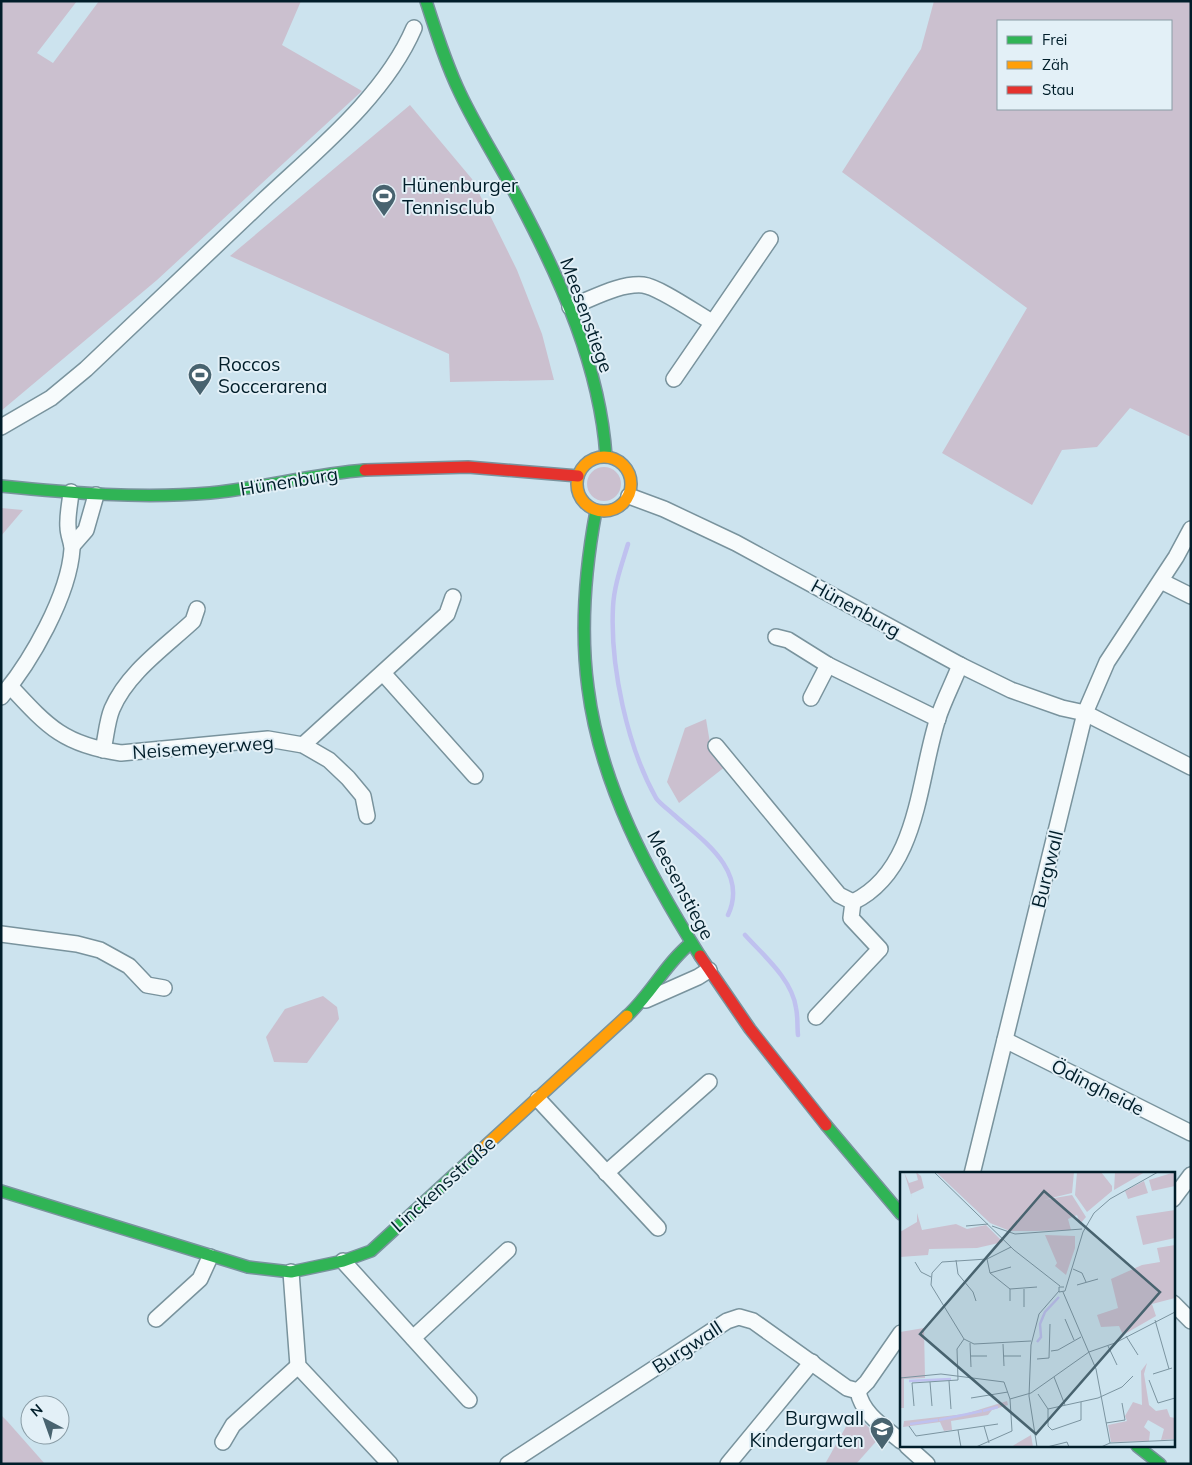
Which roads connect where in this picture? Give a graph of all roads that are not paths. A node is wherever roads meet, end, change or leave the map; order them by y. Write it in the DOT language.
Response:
graph roads {
  1 [pos="426,1"];
  2 [pos="414,28"];
  3 [pos="770,240"];
  4 [pos="570,308"];
  5 [pos="712,322"];
  6 [pos="674,379"];
  7 [pos="1,427"];
  8 [pos="606,456"];
  9 [pos="578,476"];
  10 [pos="1,486"];
  11 [pos="71,492"];
  12 [pos="96,494"];
  13 [pos="629,496"];
  14 [pos="596,510"];
  15 [pos="1191,529"];
  16 [pos="72,546"];
  17 [pos="1161,581"];
  18 [pos="1191,596"];
  19 [pos="453,597"];
  20 [pos="197,609"];
  21 [pos="776,637"];
  22 [pos="828,665"];
  23 [pos="960,665"];
  24 [pos="383,673"];
  25 [pos="6,691"];
  26 [pos="811,698"];
  27 [pos="1085,713"];
  28 [pos="938,719"];
  29 [pos="304,745"];
  30 [pos="716,746"];
  31 [pos="103,750"];
  32 [pos="1191,767"];
  33 [pos="475,776"];
  34 [pos="367,816"];
  35 [pos="853,902"];
  36 [pos="1,934"];
  37 [pos="692,943"];
  38 [pos="709,970"];
  39 [pos="164,988"];
  40 [pos="644,1001"];
  41 [pos="816,1017"];
  42 [pos="1005,1040"];
  43 [pos="709,1082"];
  44 [pos="538,1099"];
  45 [pos="1191,1133"];
  46 [pos="972,1172"];
  47 [pos="606,1173"];
  48 [pos="1191,1175"];
  49 [pos="1,1191"];
  50 [pos="1174,1198"];
  51 [pos="900,1213"];
  52 [pos="658,1228"];
  53 [pos="508,1250"];
  54 [pos="210,1257"];
  55 [pos="343,1260"];
  56 [pos="291,1272"];
  57 [pos="1174,1304"];
  58 [pos="156,1319"];
  59 [pos="1191,1321"];
  60 [pos="900,1333"];
  61 [pos="413,1338"];
  62 [pos="812,1362"];
  63 [pos="298,1366"];
  64 [pos="858,1391"];
  65 [pos="469,1400"];
  66 [pos="900,1440"];
  67 [pos="223,1442"];
  68 [pos="909,1448"];
  69 [pos="1140,1448"];
  70 [pos="390,1464"];
  71 [pos="508,1464"];
  72 [pos="728,1464"];
  73 [pos="927,1464"];
  74 [pos="1160,1464"];
  1 -- 4 [label="street, Meesenstiege"];
  2 -- 7 [label="street"];
  3 -- 5 [label="street"];
  4 -- 5 [label="street"];
  4 -- 8 [label="street, Meesenstiege"];
  5 -- 6 [label="street"];
  8 -- 9 [label="street"];
  8 -- 13 [label="street"];
  9 -- 12 [label="street, Hünenburg"];
  9 -- 14 [label="street"];
  10 -- 11 [label="street, Hünenburg"];
  11 -- 12 [label="street, Hünenburg"];
  11 -- 16 [label="street"];
  12 -- 16 [label="street"];
  13 -- 14 [label="street"];
  13 -- 23 [label="street, Hünenburg"];
  14 -- 37 [label="street, Meesenstiege"];
  15 -- 17 [label="street, Burgwall"];
  16 -- 25 [label="street"];
  17 -- 18 [label="street"];
  17 -- 27 [label="street, Burgwall"];
  19 -- 24 [label="street"];
  20 -- 31 [label="street, Neisemeyerweg"];
  21 -- 22 [label="street"];
  22 -- 26 [label="street"];
  22 -- 28 [label="street"];
  23 -- 27 [label="street, Hünenburg"];
  23 -- 28 [label="street"];
  24 -- 29 [label="street"];
  24 -- 33 [label="street"];
  25 -- 31 [label="street, Neisemeyerweg"];
  27 -- 32 [label="street, Hünenburg"];
  27 -- 42 [label="street, Burgwall"];
  28 -- 35 [label="street"];
  29 -- 31 [label="street, Neisemeyerweg"];
  29 -- 34 [label="street, Neisemeyerweg"];
  30 -- 35 [label="street"];
  35 -- 41 [label="street"];
  36 -- 39 [label="street"];
  37 -- 38 [label="street, Meesenstiege"];
  37 -- 40 [label="street, Linckensstraße"];
  38 -- 40 [label="street, Linckensstraße"];
  38 -- 51 [label="street, Meesenstiege"];
  40 -- 44 [label="street, Linckensstraße"];
  42 -- 45 [label="street, Ödingheide"];
  42 -- 46 [label="street, Burgwall"];
  43 -- 47 [label="street"];
  44 -- 47 [label="street"];
  44 -- 55 [label="street, Linckensstraße"];
  47 -- 52 [label="street"];
  48 -- 50 [label="street"];
  49 -- 54 [label="street, Linckensstraße"];
  53 -- 61 [label="street"];
  54 -- 56 [label="street, Linckensstraße"];
  54 -- 58 [label="street"];
  55 -- 56 [label="street, Linckensstraße"];
  55 -- 61 [label="street"];
  56 -- 63 [label="street"];
  57 -- 59 [label="street"];
  60 -- 64 [label="street"];
  61 -- 65 [label="street"];
  62 -- 64 [label="street, Burgwall"];
  62 -- 71 [label="street, Burgwall"];
  62 -- 72 [label="street"];
  63 -- 67 [label="street"];
  63 -- 70 [label="street"];
  64 -- 66 [label="street"];
  68 -- 73 [label="street"];
  69 -- 74 [label="street"];
}
